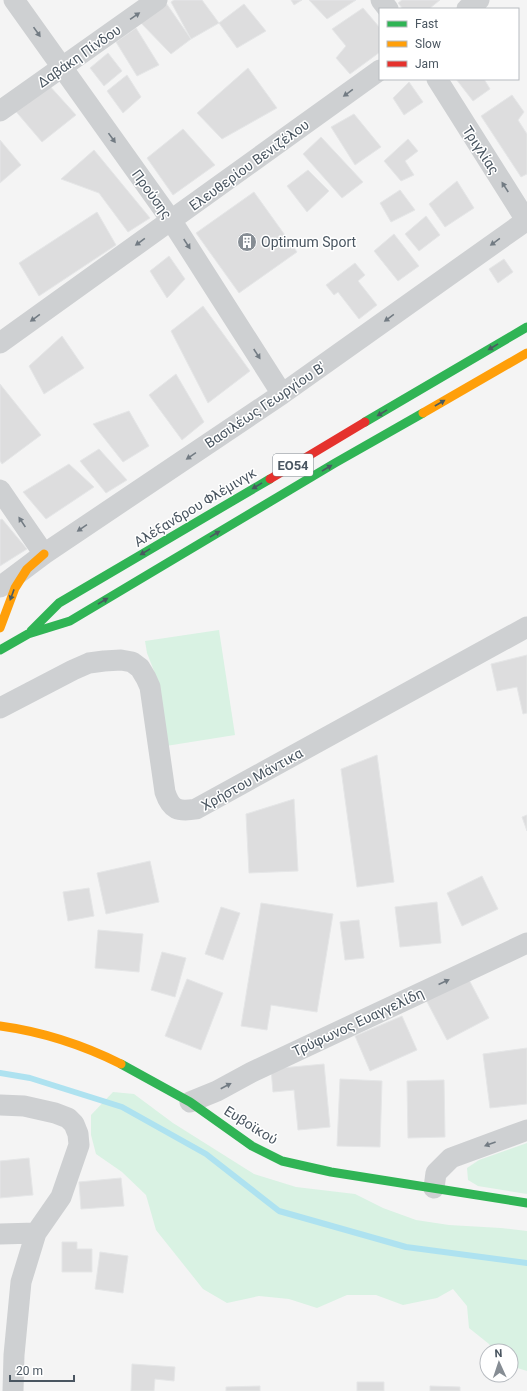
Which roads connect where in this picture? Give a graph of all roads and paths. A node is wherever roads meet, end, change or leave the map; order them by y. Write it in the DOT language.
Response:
graph roads {
  1 [pos="14,0"];
  2 [pos="157,0"];
  3 [pos="381,0"];
  4 [pos="479,0"];
  5 [pos="387,8"];
  6 [pos="467,8"];
  7 [pos="62,68"];
  8 [pos="379,71"];
  9 [pos="438,80"];
  10 [pos="0,111"];
  11 [pos="171,220"];
  12 [pos="527,220"];
  13 [pos="527,327"];
  14 [pos="0,343"];
  15 [pos="527,353"];
  16 [pos="282,394"];
  17 [pos="0,490"];
  18 [pos="44,554"];
  19 [pos="0,587"];
  20 [pos="527,627"];
  21 [pos="0,628"];
  22 [pos="28,634"];
  23 [pos="0,650"];
  24 [pos="0,708"];
  25 [pos="527,943"];
  26 [pos="0,1026"];
  27 [pos="190,1102"];
  28 [pos="0,1105"];
  29 [pos="527,1130"];
  30 [pos="434,1188"];
  31 [pos="527,1203"];
  32 [pos="36,1233"];
  33 [pos="0,1234"];
  34 [pos="13,1391"];
  1 -- 7 [label="street, Προύσης, one-way"];
  7 -- 2 [label="street, Δαβάκη Πίνδου, one-way"];
  3 -- 5 [label="street"];
  4 -- 6 [label="street"];
  7 -- 10 [label="street, Δαβάκη Πίνδου"];
  7 -- 11 [label="street, Προύσης, one-way"];
  8 -- 11 [label="street, Ελευθερίου Βενιζέλου, one-way"];
  12 -- 9 [label="street, Τριγλίας, one-way"];
  11 -- 14 [label="street, Ελευθερίου Βενιζέλου, one-way"];
  11 -- 16 [label="street, Προύσης, one-way"];
  12 -- 16 [label="street, Βασιλέως Γεωργίου Β', one-way"];
  13 -- 22 [label="main road, Αλέξανδρου Φλέμινγκ / ΕΟ54, one-way"];
  22 -- 15 [label="main road, Αλέξανδρου Φλέμινγκ / ΕΟ54, one-way"];
  16 -- 18 [label="street, Βασιλέως Γεωργίου Β', one-way"];
  18 -- 17 [label="street, one-way"];
  18 -- 19 [label="street, Βασιλέως Γεωργίου Β'"];
  18 -- 21 [label="main road, one-way"];
  20 -- 24 [label="street, Χρήστου Μάντικα"];
  22 -- 23 [label="main road, Αλέξανδρου Φλέμινγκ / ΕΟ54"];
  27 -- 25 [label="street, Τρύφωνος Ευαγγελίδη, one-way"];
  26 -- 27 [label="main road, Ευβοϊκού"];
  27 -- 30 [label="main road, Ευβοϊκού"];
  28 -- 32 [label="street"];
  29 -- 30 [label="street, one-way"];
  30 -- 31 [label="main road, Ευβοϊκού"];
  32 -- 33 [label="street"];
  32 -- 34 [label="street"];
}
